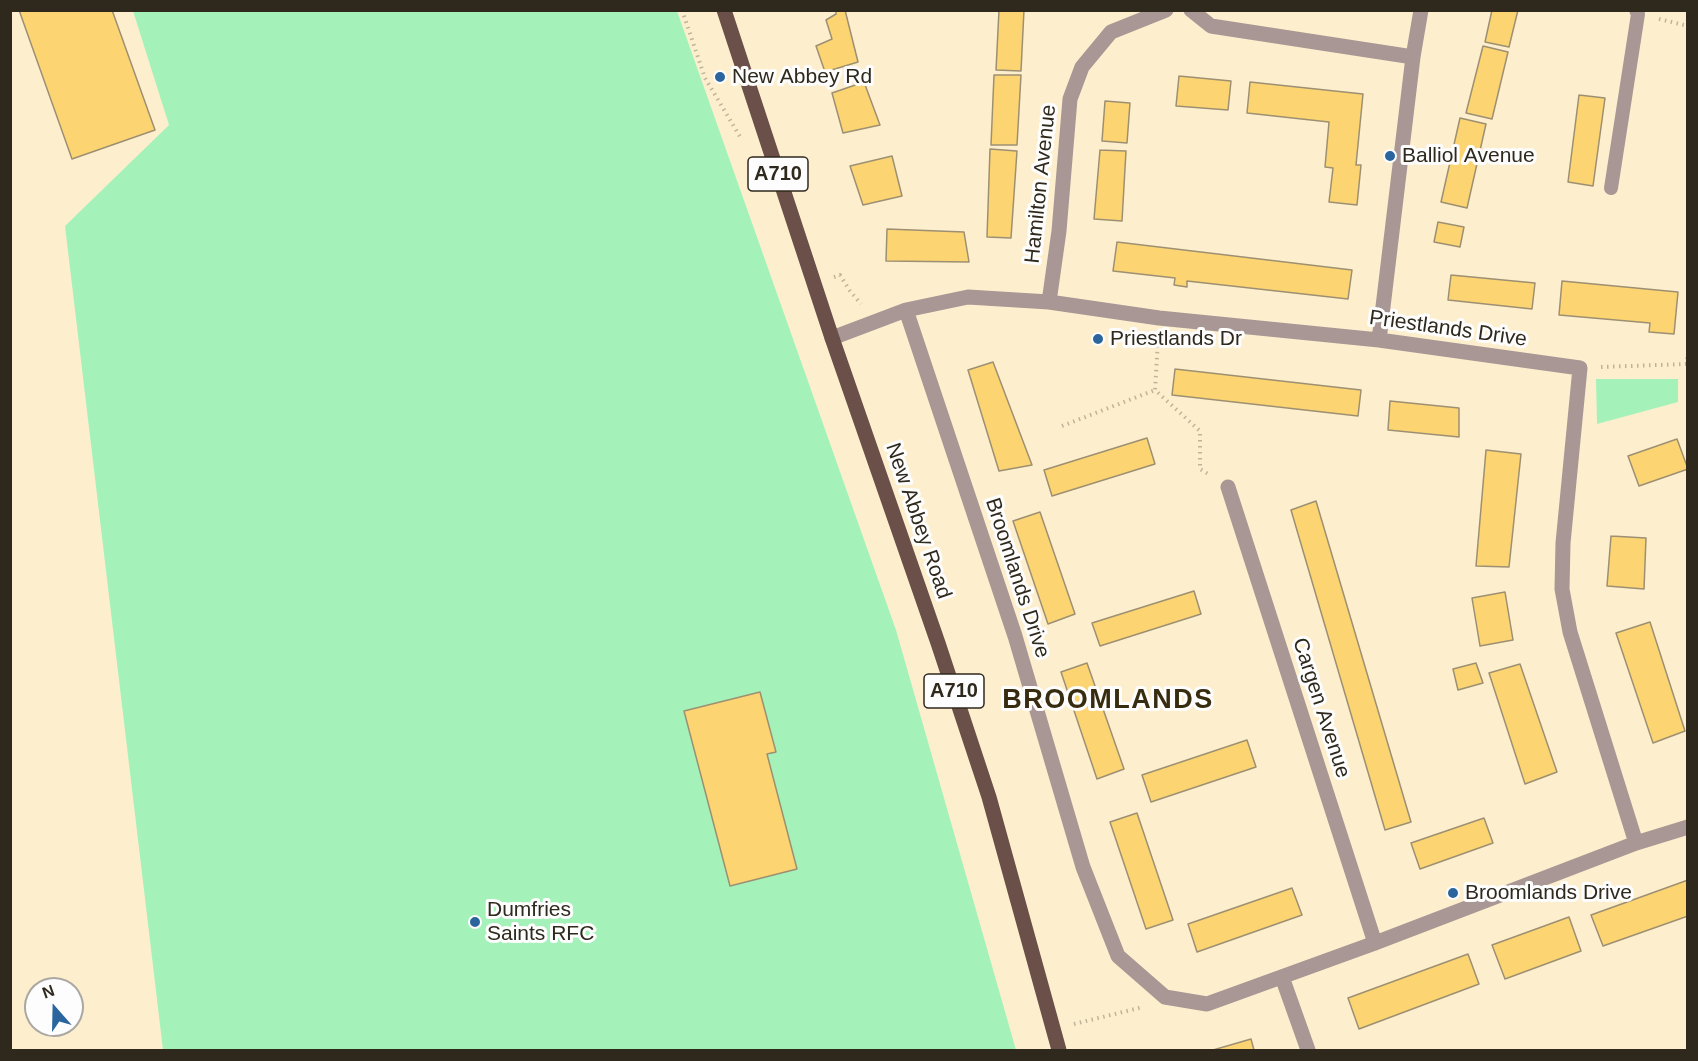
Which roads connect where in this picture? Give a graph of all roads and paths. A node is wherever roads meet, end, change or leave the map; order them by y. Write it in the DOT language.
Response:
graph roads {
  1 [pos="724,10"];
  2 [pos="1166,10"];
  3 [pos="1191,10"];
  4 [pos="1421,10"];
  5 [pos="1637,12"];
  6 [pos="1688,26"];
  7 [pos="1413,57"];
  8 [pos="1611,188"];
  9 [pos="1049,302"];
  10 [pos="906,310"];
  11 [pos="1159,318"];
  12 [pos="832,338"];
  13 [pos="1379,340"];
  14 [pos="1688,355"];
  15 [pos="1580,368"];
  16 [pos="1155,390"];
  17 [pos="1062,426"];
  18 [pos="1228,487"];
  19 [pos="1688,827"];
  20 [pos="1636,843"];
  21 [pos="1375,943"];
  22 [pos="1282,978"];
  23 [pos="1176,999"];
  24 [pos="1053,1029"];
  25 [pos="1059,1050"];
  26 [pos="1308,1050"];
  1 -- 12 [label="main road, New Abbey Road / A710"];
  2 -- 9 [label="street, Hamilton Avenue"];
  3 -- 7 [label="street"];
  4 -- 7 [label="street"];
  5 -- 6 [label="path"];
  5 -- 8 [label="lane"];
  7 -- 13 [label="street"];
  9 -- 10 [label="street, Priestlands Drive"];
  9 -- 11 [label="street, Priestlands Drive"];
  10 -- 12 [label="street, Priestlands Drive"];
  10 -- 23 [label="street, Broomlands Drive"];
  11 -- 13 [label="street, Priestlands Drive"];
  11 -- 16 [label="path"];
  12 -- 24 [label="main road, New Abbey Road / A710"];
  13 -- 15 [label="street, Priestlands Drive"];
  14 -- 15 [label="path"];
  15 -- 20 [label="street"];
  16 -- 17 [label="path"];
  16 -- 18 [label="path"];
  18 -- 21 [label="street, Cargen Avenue"];
  19 -- 20 [label="street, Broomlands Drive"];
  20 -- 21 [label="street, Broomlands Drive"];
  21 -- 22 [label="street, Broomlands Drive"];
  22 -- 23 [label="street, Broomlands Drive"];
  22 -- 26 [label="street"];
  23 -- 24 [label="path"];
  24 -- 25 [label="main road, New Abbey Road / A710"];
}
